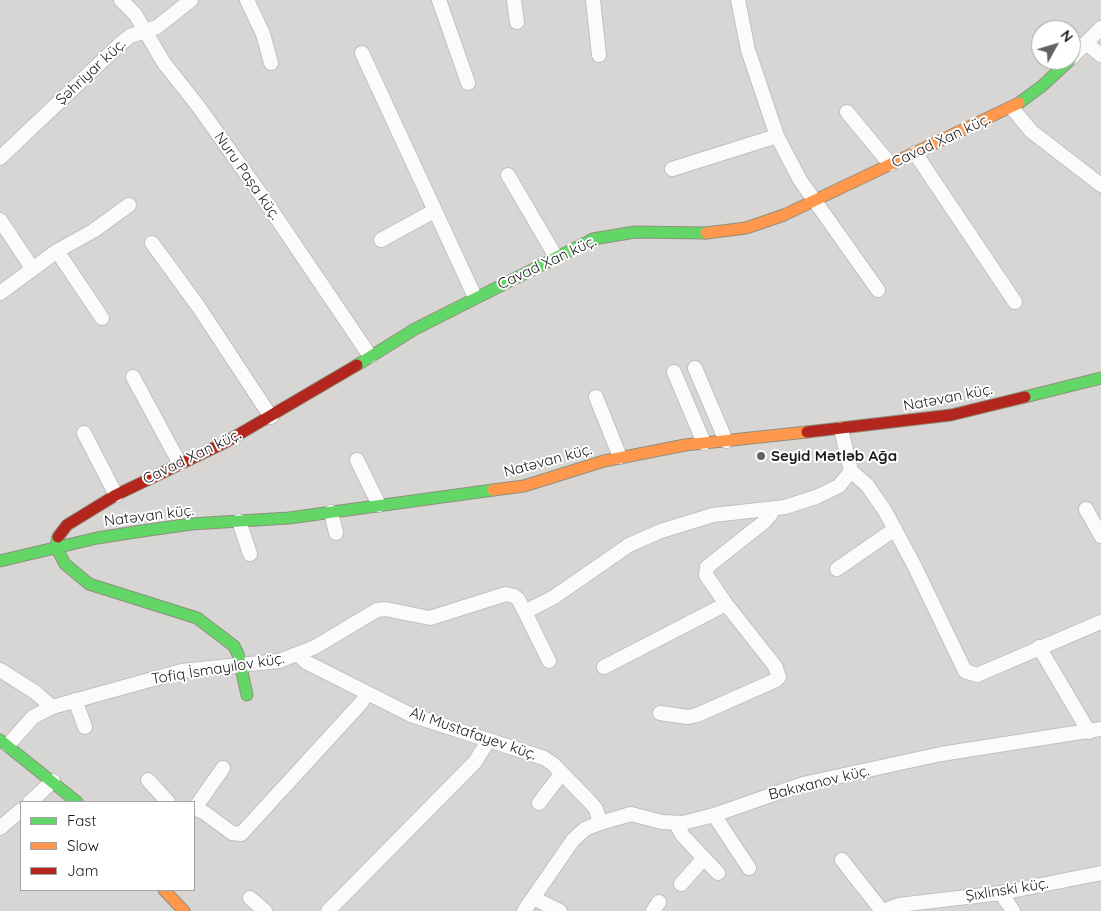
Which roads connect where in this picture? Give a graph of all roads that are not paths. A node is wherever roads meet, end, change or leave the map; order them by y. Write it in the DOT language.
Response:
graph roads {
  1 [pos="121,0"];
  2 [pos="191,0"];
  3 [pos="248,0"];
  4 [pos="439,0"];
  5 [pos="514,0"];
  6 [pos="593,0"];
  7 [pos="738,0"];
  8 [pos="517,22"];
  9 [pos="1101,28"];
  10 [pos="146,31"];
  11 [pos="1086,43"];
  12 [pos="1081,48"];
  13 [pos="362,53"];
  14 [pos="599,55"];
  15 [pos="1101,55"];
  16 [pos="271,63"];
  17 [pos="1059,70"];
  18 [pos="468,83"];
  19 [pos="1012,108"];
  20 [pos="847,112"];
  21 [pos="778,136"];
  22 [pos="915,153"];
  23 [pos="0,158"];
  24 [pos="890,164"];
  25 [pos="672,169"];
  26 [pos="508,175"];
  27 [pos="1101,185"];
  28 [pos="814,200"];
  29 [pos="129,205"];
  30 [pos="434,210"];
  31 [pos="0,220"];
  32 [pos="381,240"];
  33 [pos="152,243"];
  34 [pos="57,250"];
  35 [pos="556,257"];
  36 [pos="32,268"];
  37 [pos="878,290"];
  38 [pos="0,293"];
  39 [pos="474,297"];
  40 [pos="1015,302"];
  41 [pos="102,318"];
  42 [pos="370,356"];
  43 [pos="695,368"];
  44 [pos="674,372"];
  45 [pos="134,377"];
  46 [pos="1101,378"];
  47 [pos="596,397"];
  48 [pos="271,417"];
  49 [pos="841,429"];
  50 [pos="84,432"];
  51 [pos="726,441"];
  52 [pos="704,442"];
  53 [pos="620,457"];
  54 [pos="357,460"];
  55 [pos="180,464"];
  56 [pos="851,471"];
  57 [pos="116,495"];
  58 [pos="378,505"];
  59 [pos="1086,509"];
  60 [pos="771,510"];
  61 [pos="331,512"];
  62 [pos="239,521"];
  63 [pos="894,529"];
  64 [pos="336,533"];
  65 [pos="1101,536"];
  66 [pos="56,547"];
  67 [pos="250,554"];
  68 [pos="0,560"];
  69 [pos="837,569"];
  70 [pos="726,604"];
  71 [pos="525,612"];
  72 [pos="1101,622"];
  73 [pos="1039,647"];
  74 [pos="299,655"];
  75 [pos="549,661"];
  76 [pos="239,664"];
  77 [pos="604,668"];
  78 [pos="0,670"];
  79 [pos="367,694"];
  80 [pos="247,695"];
  81 [pos="75,700"];
  82 [pos="52,707"];
  83 [pos="660,713"];
  84 [pos="85,727"];
  85 [pos="1095,731"];
  86 [pos="488,741"];
  87 [pos="4,742"];
  88 [pos="223,768"];
  89 [pos="562,773"];
  90 [pos="53,780"];
  91 [pos="148,780"];
  92 [pos="31,801"];
  93 [pos="76,801"];
  94 [pos="167,801"];
  95 [pos="539,803"];
  96 [pos="195,807"];
  97 [pos="195,809"];
  98 [pos="20,811"];
  99 [pos="714,815"];
  100 [pos="600,823"];
  101 [pos="676,824"];
  102 [pos="0,828"];
  103 [pos="704,858"];
  104 [pos="842,860"];
  105 [pos="748,868"];
  106 [pos="718,873"];
  107 [pos="1099,878"];
  108 [pos="681,884"];
  109 [pos="165,891"];
  110 [pos="1001,893"];
  111 [pos="250,898"];
  112 [pos="533,898"];
  113 [pos="184,911"];
  114 [pos="266,911"];
  115 [pos="328,911"];
  116 [pos="524,911"];
  117 [pos="560,911"];
  118 [pos="883,911"];
  119 [pos="1013,911"];
  1 -- 10 [label="street, Nuru Paşa küç."];
  2 -- 10 [label="street, Şəhriyar küç."];
  3 -- 16 [label="street"];
  4 -- 18 [label="street"];
  5 -- 8 [label="street"];
  6 -- 14 [label="street"];
  7 -- 21 [label="street"];
  9 -- 11 [label="street, Cavad Xan küç."];
  10 -- 23 [label="street, Şəhriyar küç."];
  10 -- 42 [label="street, Nuru Paşa küç."];
  11 -- 12 [label="street, Cavad Xan küç."];
  11 -- 15 [label="street"];
  13 -- 30 [label="street"];
  17 -- 19 [label="street, Cavad Xan küç."];
  19 -- 22 [label="street, Cavad Xan küç."];
  19 -- 27 [label="street"];
  20 -- 24 [label="street"];
  21 -- 25 [label="street"];
  21 -- 28 [label="street"];
  22 -- 24 [label="street, Cavad Xan küç."];
  22 -- 40 [label="street"];
  24 -- 28 [label="street, Cavad Xan küç."];
  26 -- 35 [label="street"];
  28 -- 35 [label="street, Cavad Xan küç."];
  28 -- 37 [label="street"];
  29 -- 34 [label="street"];
  30 -- 32 [label="street"];
  30 -- 39 [label="street"];
  31 -- 36 [label="street"];
  33 -- 48 [label="street"];
  34 -- 36 [label="street"];
  34 -- 41 [label="street"];
  35 -- 39 [label="street, Cavad Xan küç."];
  36 -- 38 [label="street"];
  39 -- 42 [label="street, Cavad Xan küç."];
  42 -- 48 [label="street, Cavad Xan küç."];
  43 -- 51 [label="street"];
  44 -- 52 [label="street"];
  45 -- 55 [label="street"];
  46 -- 49 [label="street, Natəvan küç."];
  47 -- 53 [label="street"];
  48 -- 55 [label="street, Cavad Xan küç."];
  49 -- 51 [label="street, Natəvan küç."];
  49 -- 56 [label="street"];
  50 -- 57 [label="street"];
  51 -- 52 [label="street, Natəvan küç."];
  52 -- 53 [label="street, Natəvan küç."];
  53 -- 58 [label="street, Natəvan küç."];
  54 -- 58 [label="street"];
  55 -- 57 [label="street, Cavad Xan küç."];
  56 -- 60 [label="street"];
  56 -- 63 [label="street"];
  57 -- 66 [label="street, Cavad Xan küç."];
  58 -- 61 [label="street, Natəvan küç."];
  59 -- 65 [label="street"];
  60 -- 70 [label="street"];
  60 -- 71 [label="street"];
  61 -- 62 [label="street, Natəvan küç."];
  61 -- 64 [label="street"];
  62 -- 66 [label="street, Natəvan küç."];
  62 -- 67 [label="street"];
  63 -- 69 [label="street"];
  63 -- 73 [label="street"];
  66 -- 68 [label="street, Natəvan küç."];
  66 -- 76 [label="street"];
  70 -- 77 [label="street"];
  70 -- 83 [label="street"];
  71 -- 74 [label="street, Tofiq İsmayılov küç."];
  71 -- 75 [label="street, Tofiq İsmayılov küç."];
  72 -- 73 [label="street"];
  73 -- 85 [label="street"];
  74 -- 76 [label="street, Tofiq İsmayılov küç."];
  74 -- 79 [label="street, Alı Mustafayev küç."];
  76 -- 80 [label="street"];
  76 -- 81 [label="street, Tofiq İsmayılov küç."];
  78 -- 82 [label="street"];
  79 -- 86 [label="street, Alı Mustafayev küç."];
  79 -- 97 [label="street"];
  81 -- 82 [label="street, Tofiq İsmayılov küç."];
  81 -- 84 [label="street"];
  82 -- 87 [label="street, Tofiq İsmayılov küç."];
  85 -- 99 [label="street, Bakıxanov küç."];
  86 -- 89 [label="street, Alı Mustafayev küç."];
  86 -- 115 [label="street"];
  87 -- 90 [label="street"];
  88 -- 96 [label="street"];
  89 -- 95 [label="street"];
  89 -- 100 [label="street, Alı Mustafayev küç."];
  90 -- 92 [label="street"];
  90 -- 93 [label="street"];
  91 -- 94 [label="street"];
  98 -- 102 [label="street"];
  99 -- 101 [label="street, Bakıxanov küç."];
  99 -- 105 [label="street"];
  100 -- 101 [label="street, Bakıxanov küç."];
  100 -- 112 [label="street, Bakıxanov küç."];
  101 -- 103 [label="street"];
  103 -- 106 [label="street"];
  103 -- 108 [label="street"];
  104 -- 118 [label="street"];
  107 -- 110 [label="street, Şıxlinski küç."];
  109 -- 113 [label="street"];
  110 -- 118 [label="street, Şıxlinski küç."];
  110 -- 119 [label="street"];
  111 -- 114 [label="street"];
  112 -- 116 [label="street, Bakıxanov küç."];
  112 -- 117 [label="street"];
}
